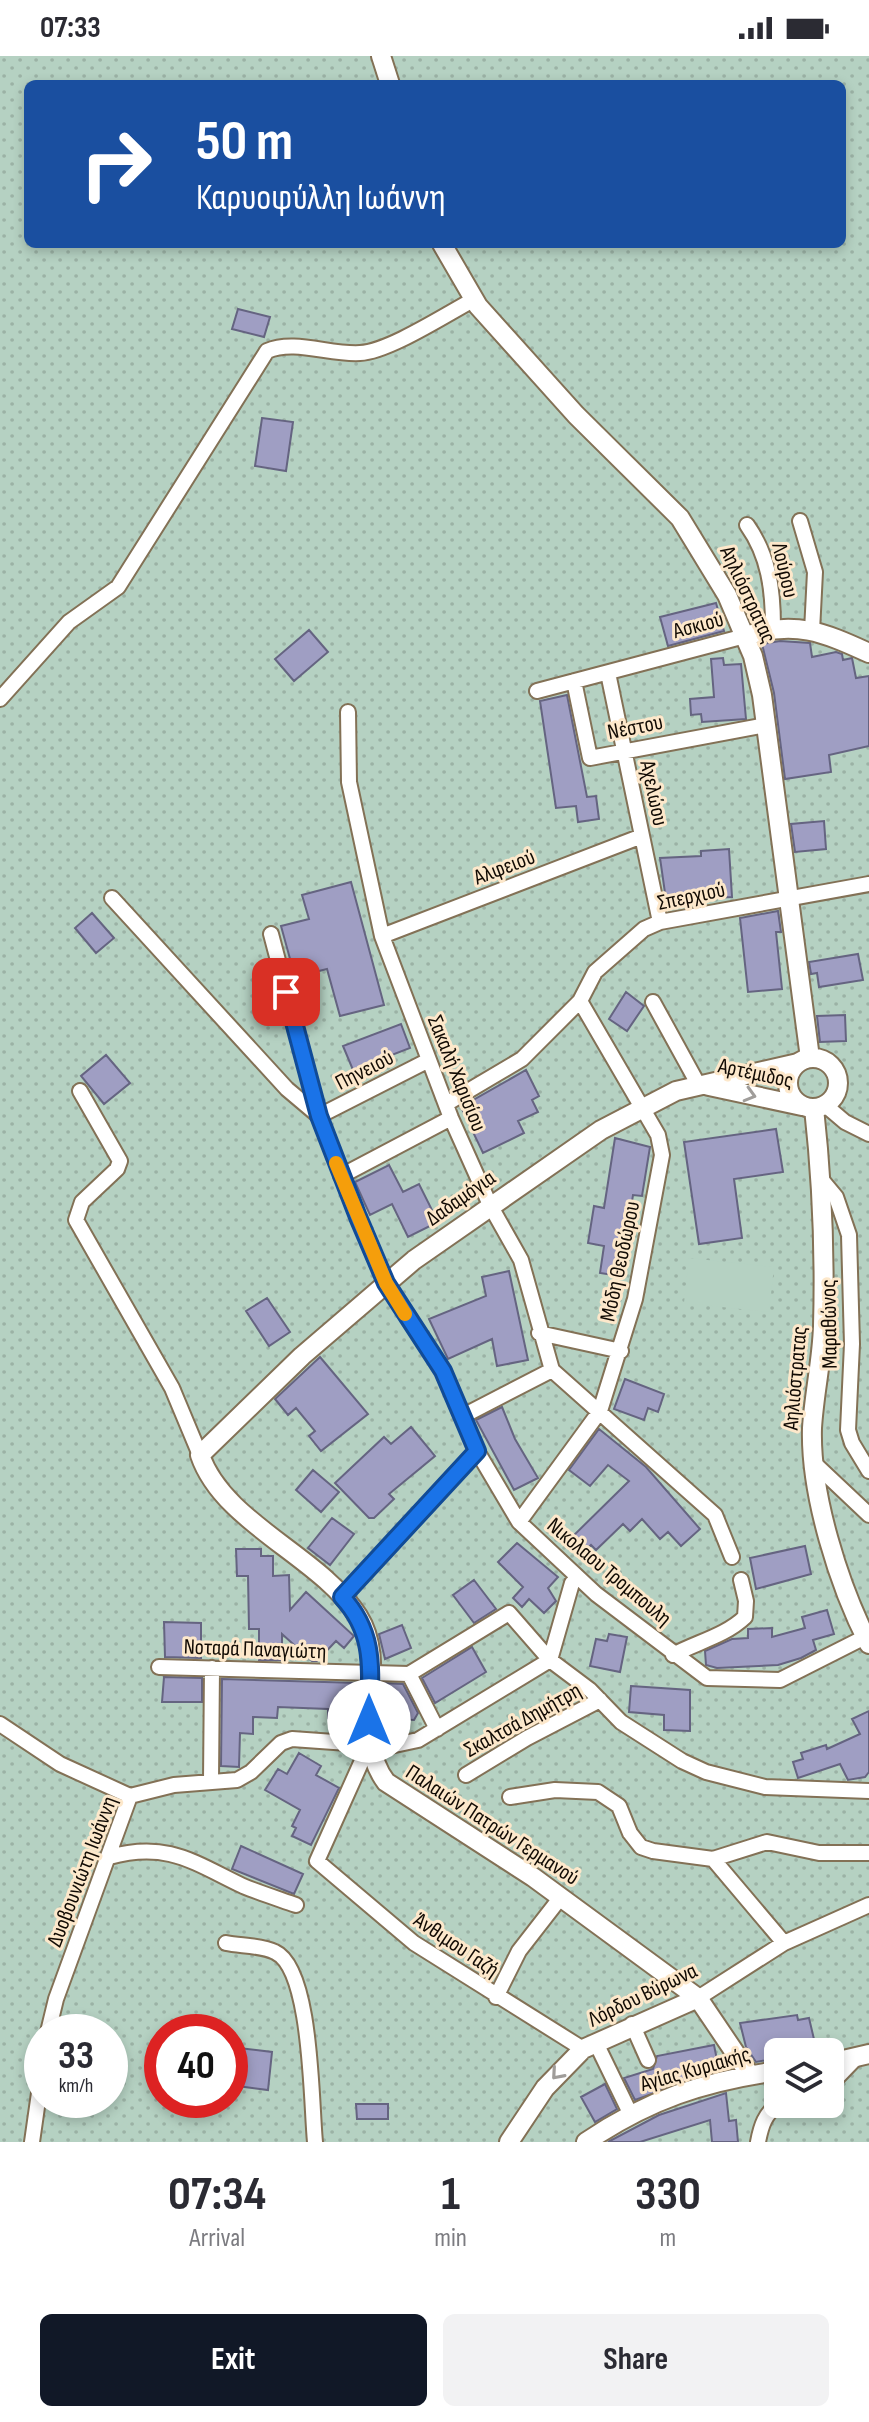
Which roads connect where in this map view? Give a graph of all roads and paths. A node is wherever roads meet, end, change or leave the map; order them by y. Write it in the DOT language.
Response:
graph roads {
  1 [pos="381,56"];
  2 [pos="389,80"];
  3 [pos="444,248"];
  4 [pos="473,300"];
  5 [pos="800,521"];
  6 [pos="747,525"];
  7 [pos="773,627"];
  8 [pos="812,631"];
  9 [pos="745,636"];
  10 [pos="869,653"];
  11 [pos="608,673"];
  12 [pos="574,681"];
  13 [pos="537,691"];
  14 [pos="0,699"];
  15 [pos="348,712"];
  16 [pos="766,725"];
  17 [pos="624,751"];
  18 [pos="642,836"];
  19 [pos="869,884"];
  20 [pos="112,898"];
  21 [pos="788,898"];
  22 [pos="660,922"];
  23 [pos="271,934"];
  24 [pos="382,936"];
  25 [pos="580,1001"];
  26 [pos="653,1002"];
  27 [pos="429,1060"];
  28 [pos="804,1060"];
  29 [pos="698,1084"];
  30 [pos="80,1091"];
  31 [pos="641,1106"];
  32 [pos="814,1106"];
  33 [pos="449,1111"];
  34 [pos="319,1116"];
  35 [pos="869,1134"];
  36 [pos="341,1176"];
  37 [pos="821,1179"];
  38 [pos="490,1205"];
  39 [pos="386,1283"];
  40 [pos="539,1333"];
  41 [pos="621,1351"];
  42 [pos="552,1370"];
  43 [pos="600,1411"];
  44 [pos="463,1416"];
  45 [pos="477,1451"];
  46 [pos="200,1455"];
  47 [pos="814,1463"];
  48 [pos="869,1471"];
  49 [pos="869,1515"];
  50 [pos="519,1522"];
  51 [pos="732,1557"];
  52 [pos="741,1580"];
  53 [pos="572,1583"];
  54 [pos="342,1597"];
  55 [pos="867,1640"];
  56 [pos="673,1655"];
  57 [pos="550,1660"];
  58 [pos="159,1667"];
  59 [pos="212,1668"];
  60 [pos="370,1673"];
  61 [pos="409,1674"];
  62 [pos="600,1700"];
  63 [pos="0,1724"];
  64 [pos="437,1729"];
  65 [pos="369,1745"];
  66 [pos="466,1775"];
  67 [pos="211,1781"];
  68 [pos="869,1791"];
  69 [pos="130,1796"];
  70 [pos="510,1797"];
  71 [pos="869,1853"];
  72 [pos="109,1857"];
  73 [pos="713,1859"];
  74 [pos="561,1897"];
  75 [pos="296,1905"];
  76 [pos="869,1905"];
  77 [pos="226,1943"];
  78 [pos="784,1943"];
  79 [pos="496,1997"];
  80 [pos="698,1998"];
  81 [pos="52,2014"];
  82 [pos="632,2024"];
  83 [pos="590,2046"];
  84 [pos="864,2055"];
  85 [pos="648,2060"];
  86 [pos="844,2060"];
  87 [pos="764,2073"];
  88 [pos="844,2073"];
  89 [pos="750,2075"];
  90 [pos="630,2113"];
  91 [pos="35,2118"];
  92 [pos="766,2118"];
  93 [pos="32,2142"];
  94 [pos="315,2142"];
  95 [pos="509,2142"];
  96 [pos="586,2142"];
  97 [pos="758,2142"];
  1 -- 2 [label="street"];
  3 -- 4 [label="street, Αηλιόστρατας"];
  4 -- 9 [label="street, Αηλιόστρατας"];
  4 -- 14 [label="street"];
  5 -- 8 [label="street, Λούρου"];
  6 -- 7 [label="street, Λούρου"];
  7 -- 8 [label="street, Ασκιού"];
  7 -- 9 [label="street, Ασκιού"];
  8 -- 10 [label="street, Ασκιού"];
  9 -- 11 [label="street, Ασκιού"];
  9 -- 16 [label="street, Αηλιόστρατας"];
  11 -- 12 [label="street, Ασκιού"];
  11 -- 17 [label="street, Αχελώου"];
  12 -- 13 [label="street, Ασκιού"];
  12 -- 17 [label="street, Νέστου"];
  15 -- 24 [label="street, Σακαλή Χαρισίου"];
  16 -- 17 [label="street, Νέστου"];
  16 -- 21 [label="street, Αηλιόστρατας"];
  17 -- 18 [label="street, Αχελώου"];
  18 -- 22 [label="street, Αχελώου"];
  18 -- 24 [label="street, Αλφειού"];
  19 -- 21 [label="street, Σπερχιού"];
  20 -- 34 [label="street"];
  21 -- 22 [label="street, Σπερχιού"];
  21 -- 28 [label="street, Αηλιόστρατας"];
  22 -- 25 [label="street, Σπερχιού"];
  23 -- 34 [label="street, Νικολαου Τρομπουλη"];
  24 -- 27 [label="street, Σακαλή Χαρισίου"];
  25 -- 31 [label="street, Μόδη Θεοδώρου"];
  25 -- 33 [label="street, Σπερχιού"];
  26 -- 29 [label="street, Αρτέμιδος"];
  27 -- 33 [label="street, Σακαλή Χαρισίου"];
  27 -- 34 [label="street, Πηνειού"];
  28 -- 29 [label="street, Δαδαμόγια"];
  28 -- 32 [label="street, Αηλιόστρατας"];
  28 -- 32 [label="street, Αηλιόστρατας"];
  29 -- 31 [label="street, Δαδαμόγια"];
  29 -- 32 [label="street, Αρτέμιδος, one-way"];
  30 -- 46 [label="street, Παλαιών Πατρών Γερμανού"];
  31 -- 38 [label="street, Δαδαμόγια"];
  31 -- 41 [label="street, Μόδη Θεοδώρου"];
  32 -- 35 [label="street, Αρτέμιδος"];
  32 -- 37 [label="street, Αηλιόστρατας"];
  33 -- 36 [label="street, Σπερχιού"];
  33 -- 38 [label="street, Σακαλή Χαρισίου"];
  34 -- 36 [label="street, Νικολαου Τρομπουλη"];
  36 -- 39 [label="street, Νικολαου Τρομπουλη"];
  37 -- 47 [label="street, Αηλιόστρατας"];
  37 -- 48 [label="street, Μαραθώνος"];
  38 -- 39 [label="street, Δαδαμόγια"];
  38 -- 40 [label="street, Σακαλή Χαρισίου"];
  39 -- 44 [label="street, Νικολαου Τρομπουλη"];
  39 -- 46 [label="street, Δαδαμόγια"];
  40 -- 41 [label="street"];
  40 -- 42 [label="street, Σακαλή Χαρισίου"];
  41 -- 43 [label="street, Μόδη Θεοδώρου"];
  42 -- 43 [label="street"];
  42 -- 44 [label="street"];
  43 -- 50 [label="street, Μόδη Θεοδώρου"];
  43 -- 51 [label="street"];
  44 -- 45 [label="street, Νικολαου Τρομπουλη"];
  45 -- 50 [label="street, Νικολαου Τρομπουλη"];
  45 -- 54 [label="street"];
  46 -- 54 [label="street, Παλαιών Πατρών Γερμανού"];
  47 -- 49 [label="street"];
  47 -- 55 [label="street, Αηλιόστρατας"];
  50 -- 56 [label="street, Νικολαου Τρομπουλη"];
  52 -- 56 [label="street"];
  53 -- 57 [label="street"];
  54 -- 60 [label="street, Παλαιών Πατρών Γερμανού"];
  55 -- 56 [label="street, Νικολαου Τρομπουλη"];
  57 -- 61 [label="street"];
  57 -- 62 [label="street"];
  57 -- 64 [label="street, Δυοβουνιώτη Ιωάννη"];
  58 -- 59 [label="street, Νοταρά Παναγιώτη"];
  59 -- 60 [label="street, Νοταρά Παναγιώτη"];
  59 -- 67 [label="street"];
  60 -- 61 [label="street, Νοταρά Παναγιώτη"];
  60 -- 65 [label="street, Παλαιών Πατρών Γερμανού"];
  61 -- 64 [label="street"];
  62 -- 66 [label="street, Σκαλτσά Δημήτρη"];
  62 -- 68 [label="street"];
  63 -- 69 [label="street"];
  64 -- 65 [label="street, Δυοβουνιώτη Ιωάννη"];
  65 -- 67 [label="street, Δυοβουνιώτη Ιωάννη"];
  65 -- 74 [label="street, Παλαιών Πατρών Γερμανού"];
  65 -- 79 [label="street, Άνθιμου Γαζή"];
  67 -- 69 [label="street, Δυοβουνιώτη Ιωάννη"];
  69 -- 72 [label="street, Δυοβουνιώτη Ιωάννη"];
  70 -- 73 [label="street"];
  71 -- 73 [label="street"];
  72 -- 75 [label="street"];
  72 -- 81 [label="street, Δυοβουνιώτη Ιωάννη"];
  73 -- 78 [label="street"];
  74 -- 79 [label="street"];
  74 -- 80 [label="street, Παλαιών Πατρών Γερμανού"];
  76 -- 78 [label="street, Λόρδου Βύρωνα"];
  77 -- 94 [label="street"];
  78 -- 80 [label="street, Λόρδου Βύρωνα"];
  79 -- 83 [label="street, Άνθιμου Γαζή"];
  80 -- 82 [label="street, Λόρδου Βύρωνα"];
  80 -- 89 [label="street, Παλαιών Πατρών Γερμανού"];
  82 -- 83 [label="street, Λόρδου Βύρωνα"];
  82 -- 85 [label="street"];
  83 -- 90 [label="street"];
  83 -- 95 [label="street, Λόρδου Βύρωνα, one-way"];
  84 -- 86 [label="street"];
  84 -- 88 [label="street"];
  87 -- 89 [label="street, Αγίας Κυριακής"];
  89 -- 90 [label="street, Αγίας Κυριακής"];
  90 -- 96 [label="street, Αγίας Κυριακής"];
  91 -- 93 [label="street"];
  92 -- 97 [label="street"];
}
